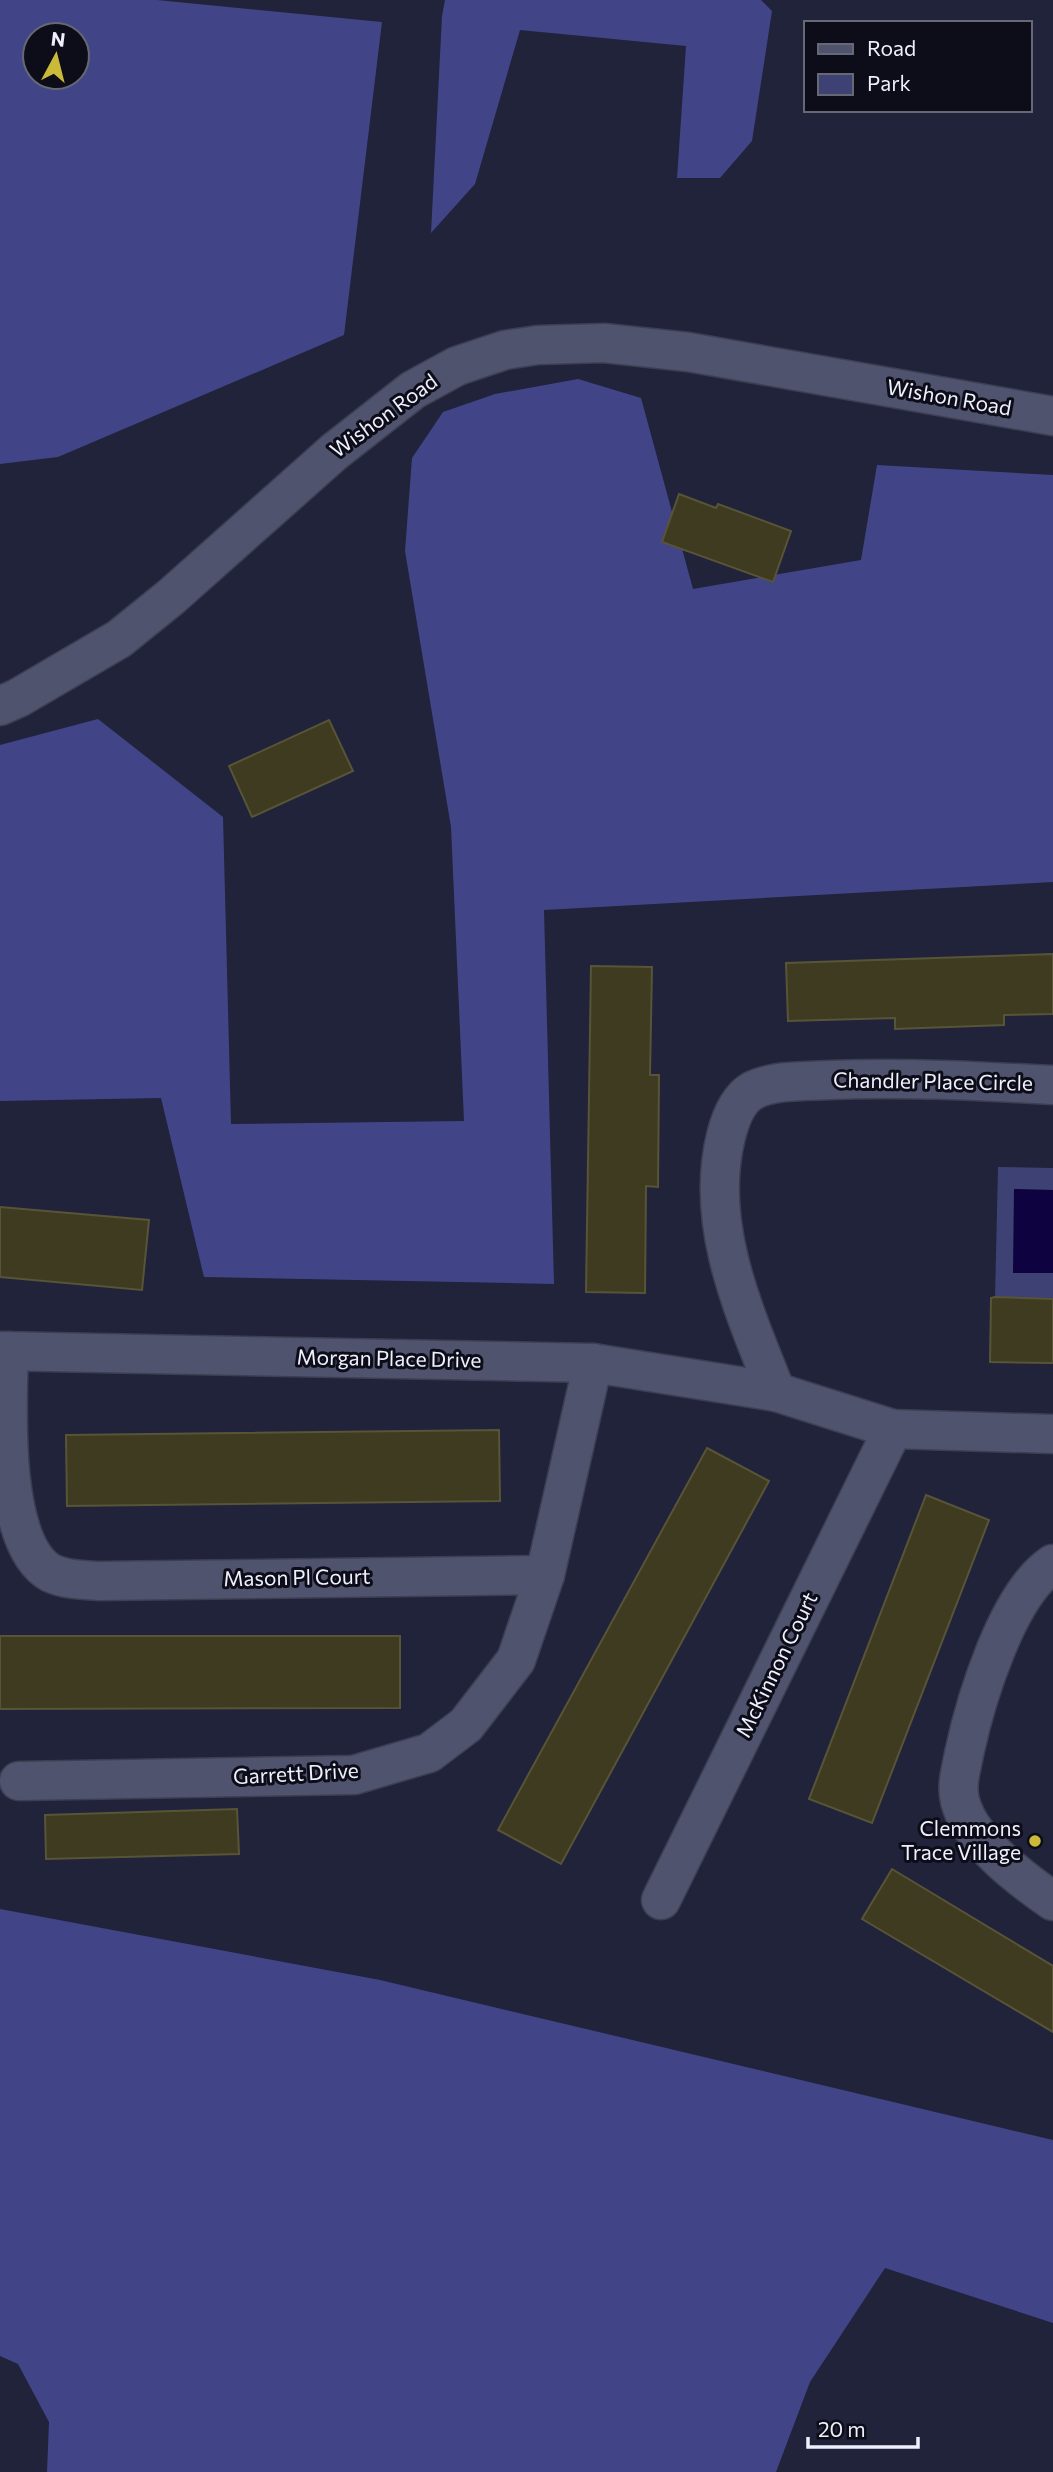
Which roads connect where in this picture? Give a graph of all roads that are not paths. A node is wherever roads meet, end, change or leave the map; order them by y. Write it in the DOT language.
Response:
graph roads {
  1 [pos="1053,416"];
  2 [pos="0,706"];
  3 [pos="1053,1085"];
  4 [pos="5,1351"];
  5 [pos="593,1363"];
  6 [pos="776,1392"];
  7 [pos="892,1429"];
  8 [pos="1053,1434"];
  9 [pos="1053,1564"];
  10 [pos="545,1575"];
  11 [pos="19,1781"];
  12 [pos="661,1900"];
  13 [pos="1053,1901"];
  1 -- 2 [label="street, Wishon Road"];
  3 -- 6 [label="street, Chandler Place Circle"];
  4 -- 5 [label="street, Morgan Place Drive"];
  4 -- 10 [label="street, Mason Pl Court"];
  5 -- 6 [label="street, Morgan Place Drive"];
  5 -- 10 [label="street, Garrett Drive"];
  6 -- 7 [label="street"];
  7 -- 8 [label="street"];
  7 -- 12 [label="street, McKinnon Court"];
  9 -- 13 [label="street"];
  10 -- 11 [label="street, Garrett Drive"];
}
